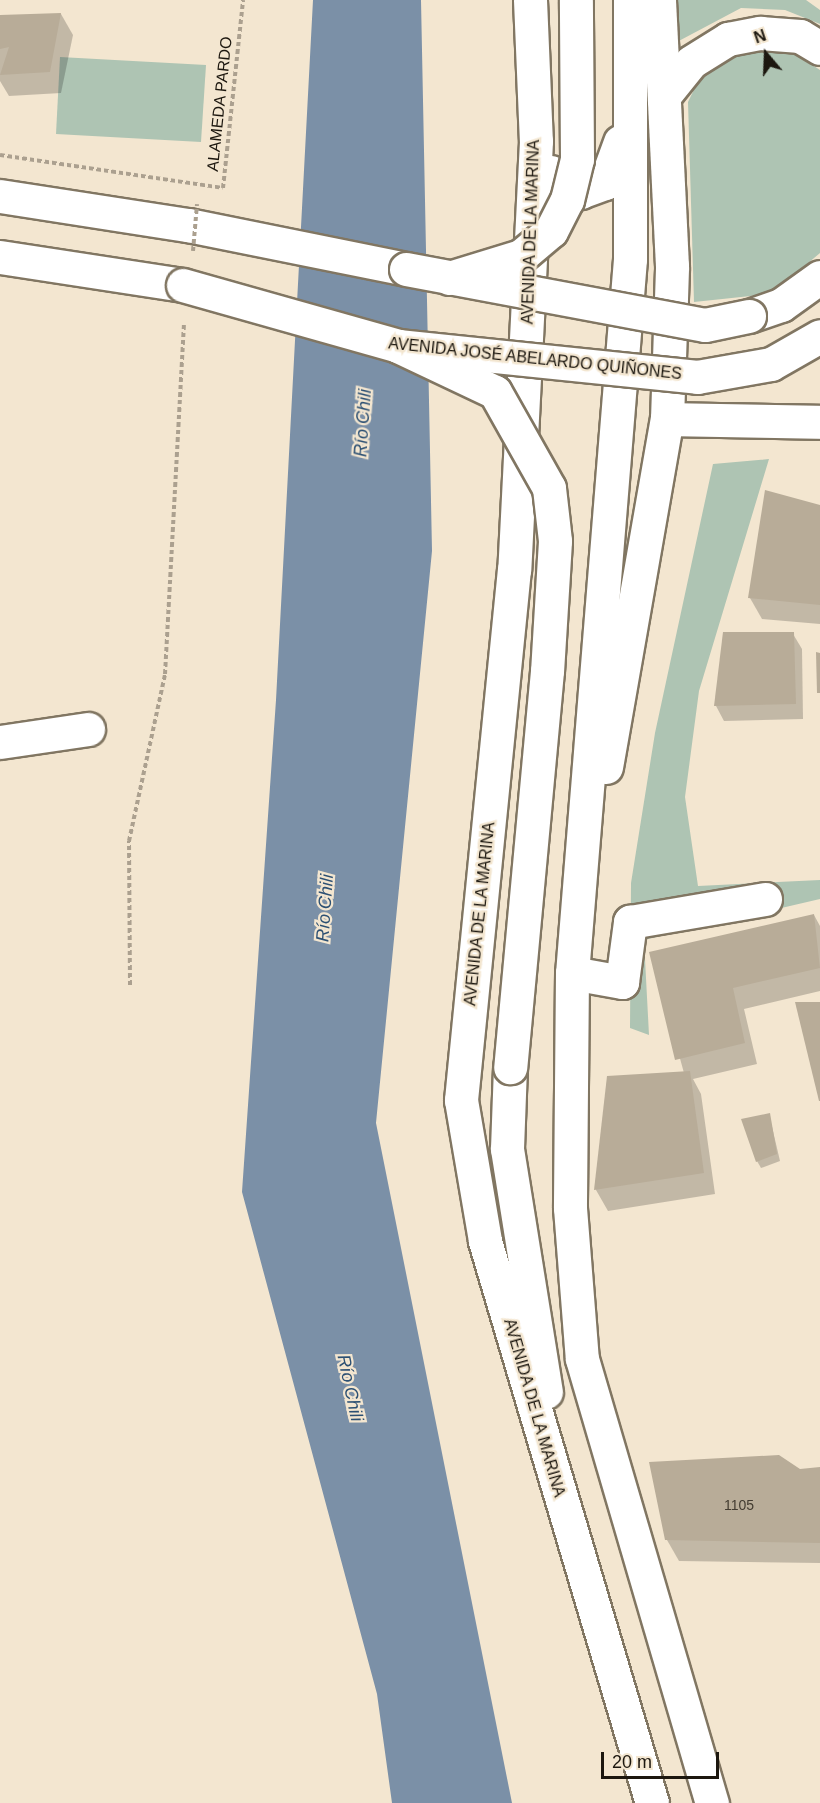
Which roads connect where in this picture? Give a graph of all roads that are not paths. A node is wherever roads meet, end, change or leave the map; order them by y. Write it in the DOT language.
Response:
graph roads {
  1 [pos="530,0"];
  2 [pos="576,0"];
  3 [pos="630,0"];
  4 [pos="659,0"];
  5 [pos="810,42"];
  6 [pos="667,92"];
  7 [pos="627,125"];
  8 [pos="536,141"];
  9 [pos="0,196"];
  10 [pos="0,257"];
  11 [pos="820,277"];
  12 [pos="449,278"];
  13 [pos="820,336"];
  14 [pos="398,346"];
  15 [pos="667,419"];
  16 [pos="820,422"];
  17 [pos="88,729"];
  18 [pos="0,742"];
  19 [pos="765,899"];
  20 [pos="579,917"];
  21 [pos="572,973"];
  22 [pos="562,1504"];
  23 [pos="652,1803"];
  24 [pos="712,1803"];
  1 -- 8 [label="main road, AVENIDA DE LA MARINA"];
  2 -- 12 [label="main road, bridge"];
  3 -- 7 [label="main road"];
  4 -- 6 [label="main road"];
  5 -- 6 [label="main road"];
  6 -- 15 [label="main road"];
  7 -- 8 [label="main road"];
  7 -- 20 [label="main road"];
  8 -- 22 [label="main road, AVENIDA DE LA MARINA"];
  9 -- 12 [label="main road, bridge"];
  10 -- 14 [label="main road, AVENIDA JOSÉ ABELARDO QUIÑONES, bridge"];
  11 -- 12 [label="main road, bridge"];
  13 -- 14 [label="main road, AVENIDA JOSÉ ABELARDO QUIÑONES, bridge"];
  14 -- 22 [label="main road, bridge"];
  15 -- 16 [label="main road"];
  15 -- 20 [label="main road"];
  17 -- 18 [label="main road"];
  19 -- 21 [label="main road"];
  20 -- 21 [label="main road"];
  21 -- 24 [label="main road"];
  22 -- 23 [label="main road, AVENIDA DE LA MARINA"];
}
